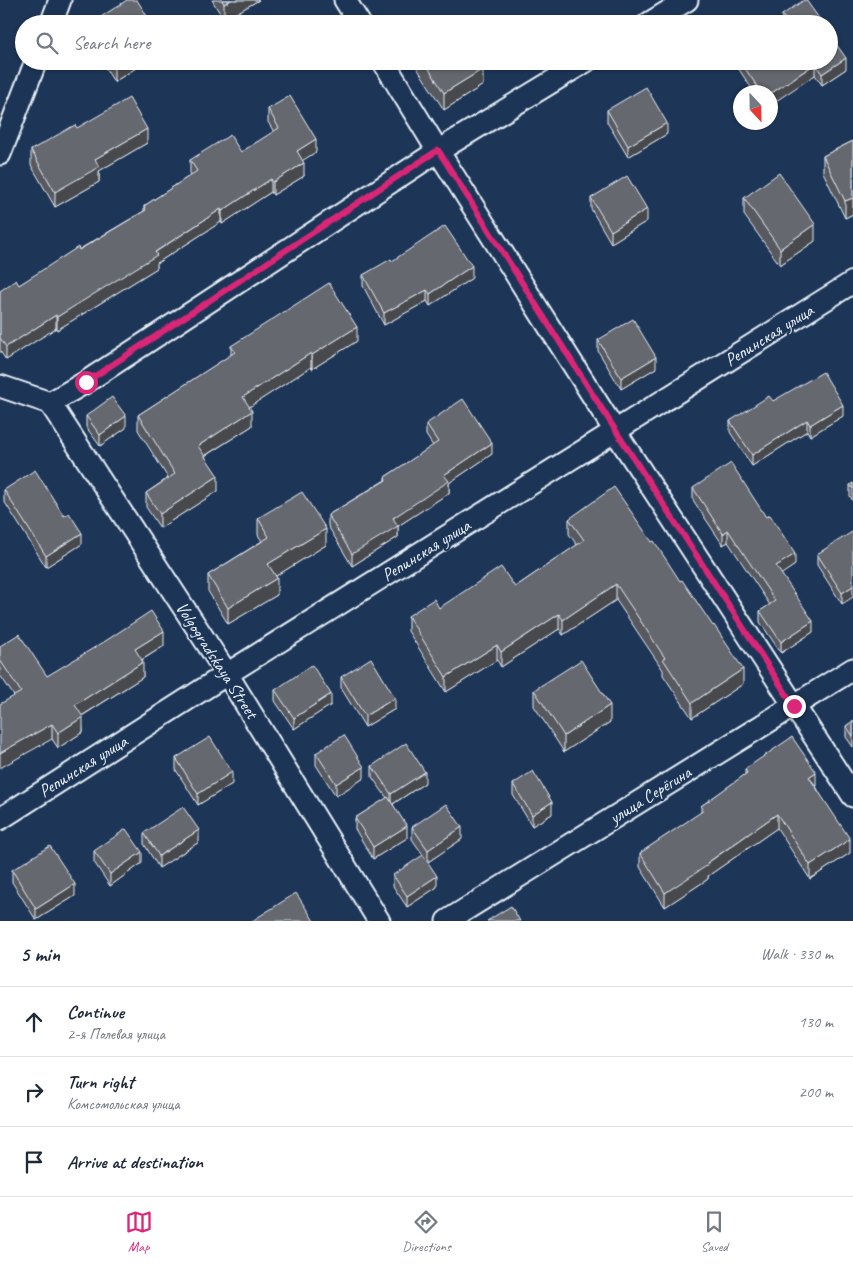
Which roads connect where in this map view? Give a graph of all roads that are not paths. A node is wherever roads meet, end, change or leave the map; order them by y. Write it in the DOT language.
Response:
graph roads {
  1 [pos="60,0"];
  2 [pos="345,0"];
  3 [pos="687,0"];
  4 [pos="54,15"];
  5 [pos="354,15"];
  6 [pos="663,15"];
  7 [pos="33,70"];
  8 [pos="389,70"];
  9 [pos="571,70"];
  10 [pos="438,150"];
  11 [pos="0,154"];
  12 [pos="853,282"];
  13 [pos="0,386"];
  14 [pos="50,403"];
  15 [pos="616,431"];
  16 [pos="853,669"];
  17 [pos="227,674"];
  18 [pos="794,706"];
  19 [pos="853,796"];
  20 [pos="0,819"];
  21 [pos="379,921"];
  22 [pos="447,921"];
  1 -- 4 [label="street"];
  2 -- 5 [label="street"];
  3 -- 6 [label="street"];
  7 -- 11 [label="street"];
  8 -- 10 [label="street"];
  9 -- 10 [label="street"];
  10 -- 14 [label="street"];
  10 -- 15 [label="street"];
  12 -- 15 [label="street, Репинская улица"];
  13 -- 14 [label="street"];
  14 -- 17 [label="street, Volgogradskaya Street"];
  15 -- 17 [label="street, Репинская улица"];
  15 -- 18 [label="street"];
  16 -- 18 [label="street, улица Серёгина"];
  17 -- 20 [label="street, Репинская улица"];
  17 -- 21 [label="street, Volgogradskaya Street"];
  18 -- 19 [label="street"];
  18 -- 22 [label="street, улица Серёгина"];
}
